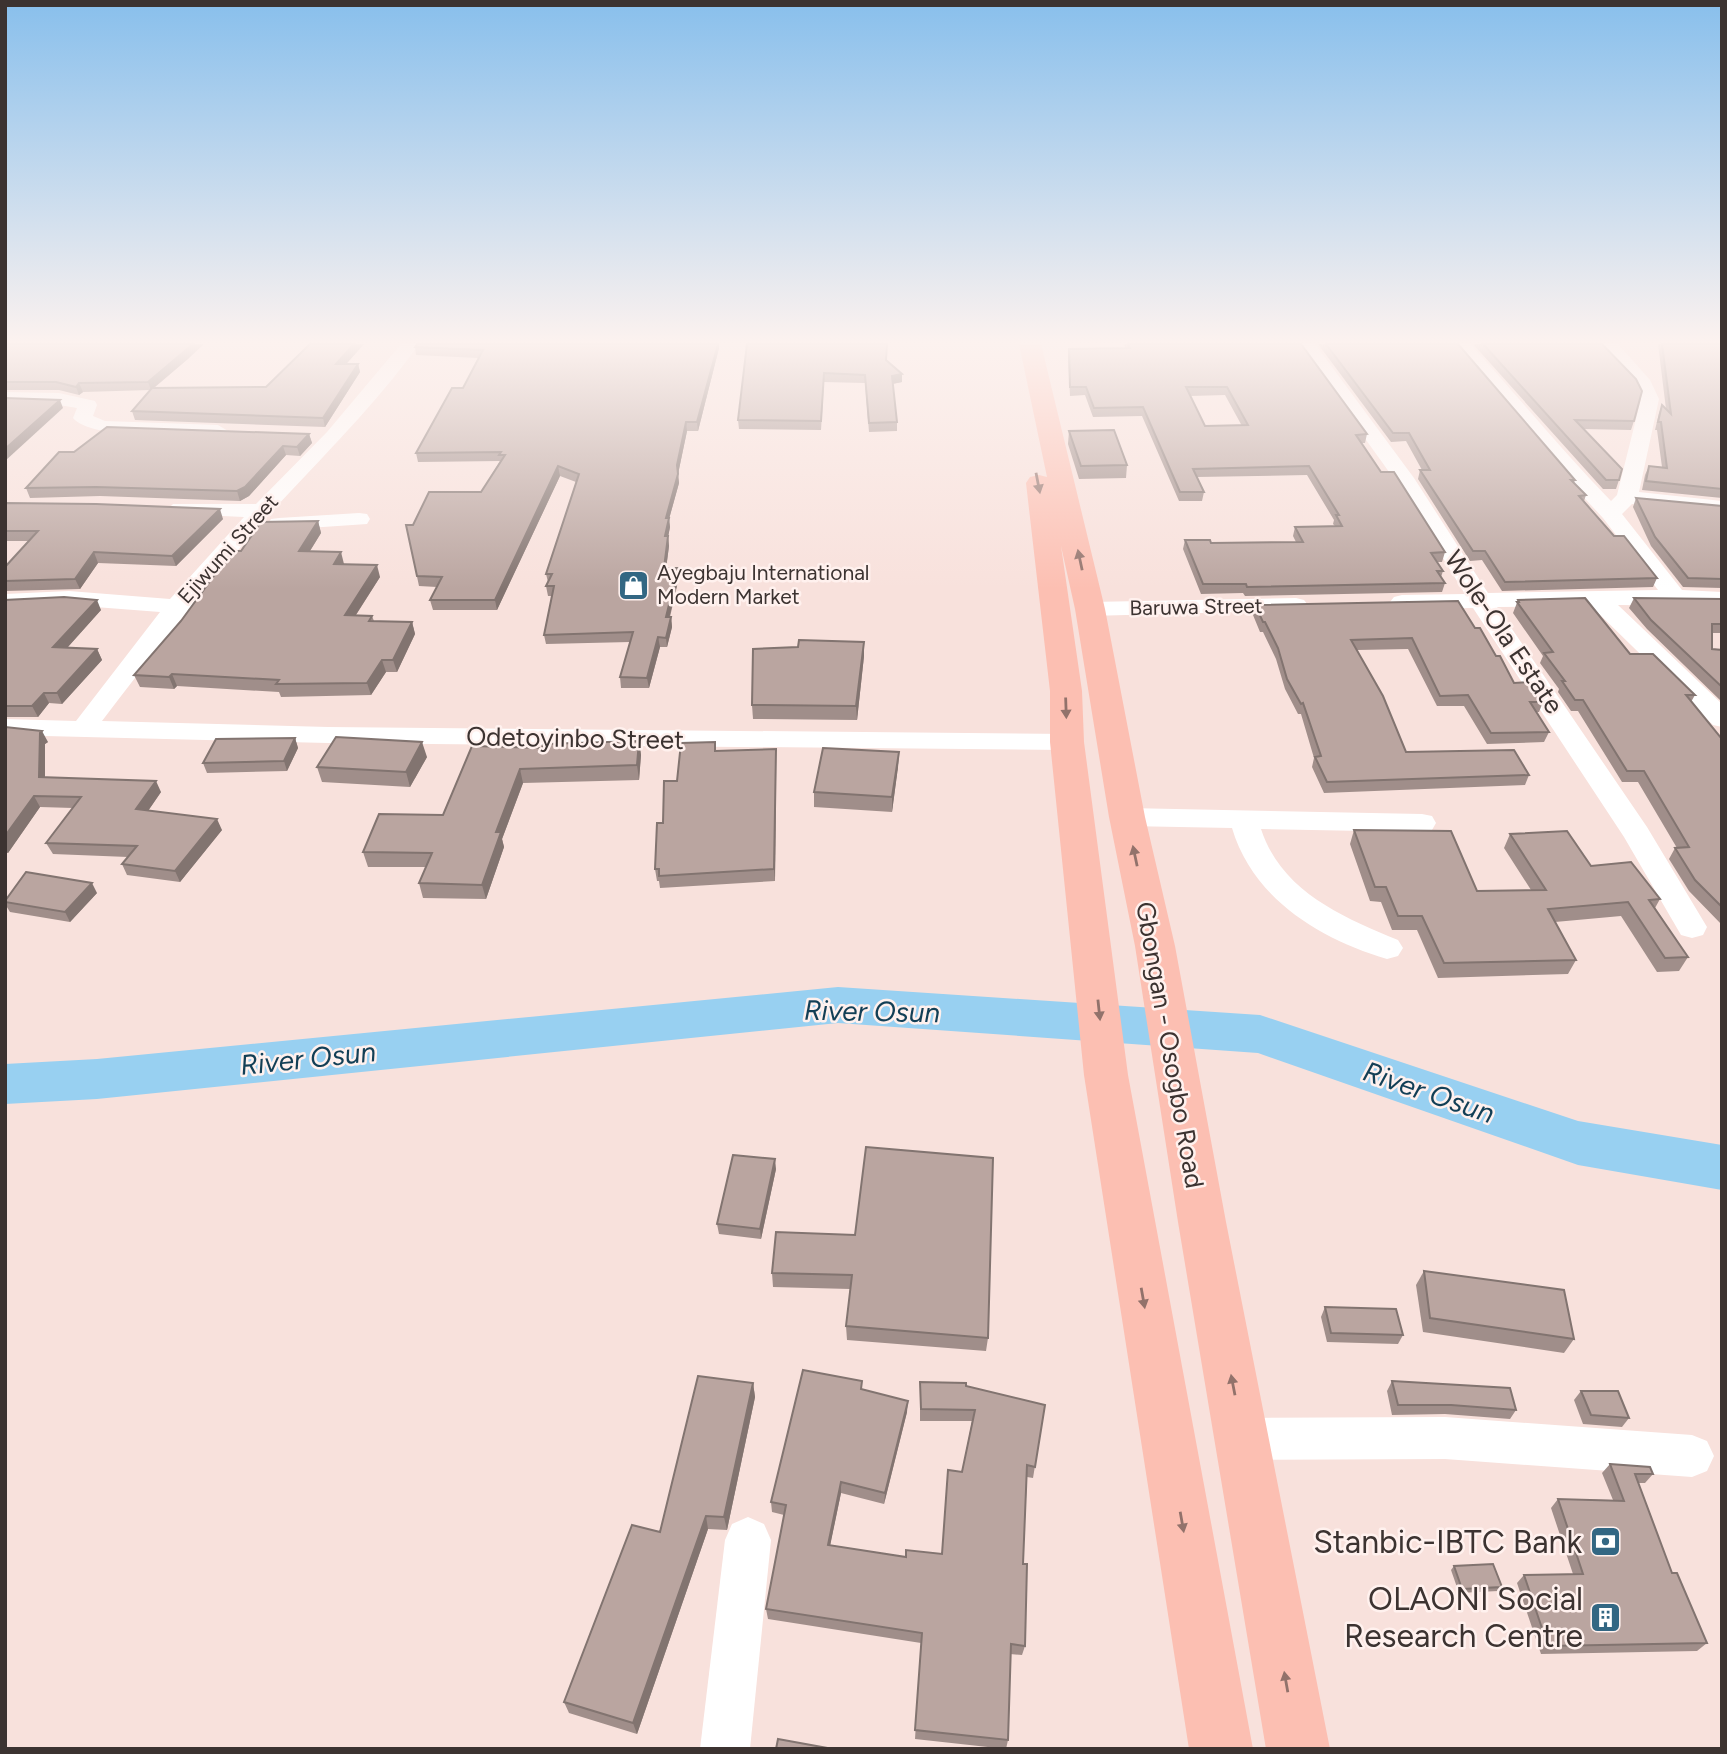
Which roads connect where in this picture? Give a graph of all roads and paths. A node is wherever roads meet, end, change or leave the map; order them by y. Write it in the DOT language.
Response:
graph roads {
  1 [pos="100,426"];
  2 [pos="342,426"];
  3 [pos="1026,426"];
  4 [pos="1049,426"];
  5 [pos="1366,426"];
  6 [pos="1533,426"];
  7 [pos="1644,426"];
  8 [pos="231,432"];
  9 [pos="308,435"];
  10 [pos="334,436"];
  11 [pos="1628,496"];
  12 [pos="153,507"];
  13 [pos="1722,507"];
  14 [pos="1611,513"];
  15 [pos="253,519"];
  16 [pos="359,519"];
  17 [pos="1675,597"];
  18 [pos="1598,599"];
  19 [pos="1722,599"];
  20 [pos="1480,600"];
  21 [pos="5,601"];
  22 [pos="1373,603"];
  23 [pos="1320,605"];
  24 [pos="176,607"];
  25 [pos="1090,609"];
  26 [pos="1722,719"];
  27 [pos="5,727"];
  28 [pos="83,729"];
  29 [pos="1067,743"];
  30 [pos="1127,817"];
  31 [pos="1243,819"];
  32 [pos="1422,823"];
  33 [pos="1692,927"];
  34 [pos="1387,948"];
  35 [pos="1242,1439"];
  36 [pos="1692,1456"];
  37 [pos="748,1541"];
  38 [pos="725,1749"];
  39 [pos="1221,1749"];
  40 [pos="1298,1749"];
  1 -- 8 [label="street"];
  2 -- 10 [label="street, Ejiwumi Street"];
  3 -- 29 [label="main road, one-way"];
  25 -- 4 [label="main road, Gbongan - Osogbo Road, one-way"];
  5 -- 20 [label="street, Wole-Ola Estate"];
  6 -- 14 [label="street"];
  7 -- 11 [label="street"];
  9 -- 10 [label="street"];
  10 -- 15 [label="street, Ejiwumi Street"];
  11 -- 13 [label="street"];
  11 -- 14 [label="street"];
  12 -- 15 [label="street"];
  14 -- 17 [label="street"];
  15 -- 16 [label="street"];
  15 -- 24 [label="street, Ejiwumi Street"];
  17 -- 18 [label="street"];
  17 -- 19 [label="street"];
  18 -- 20 [label="street"];
  18 -- 26 [label="street"];
  20 -- 22 [label="street"];
  20 -- 33 [label="street, Wole-Ola Estate"];
  21 -- 24 [label="street"];
  23 -- 25 [label="street, Baruwa Street"];
  24 -- 28 [label="street, Ejiwumi Street"];
  25 -- 30 [label="main road, Gbongan - Osogbo Road"];
  27 -- 28 [label="street, Odetoyinbo Street"];
  28 -- 29 [label="street, Odetoyinbo Street"];
  29 -- 39 [label="main road, one-way"];
  30 -- 31 [label="street"];
  35 -- 30 [label="main road, Gbongan - Osogbo Road, one-way"];
  31 -- 32 [label="street"];
  31 -- 34 [label="street"];
  35 -- 36 [label="street"];
  40 -- 35 [label="main road, Gbongan - Osogbo Road, one-way"];
  37 -- 38 [label="street"];
}
